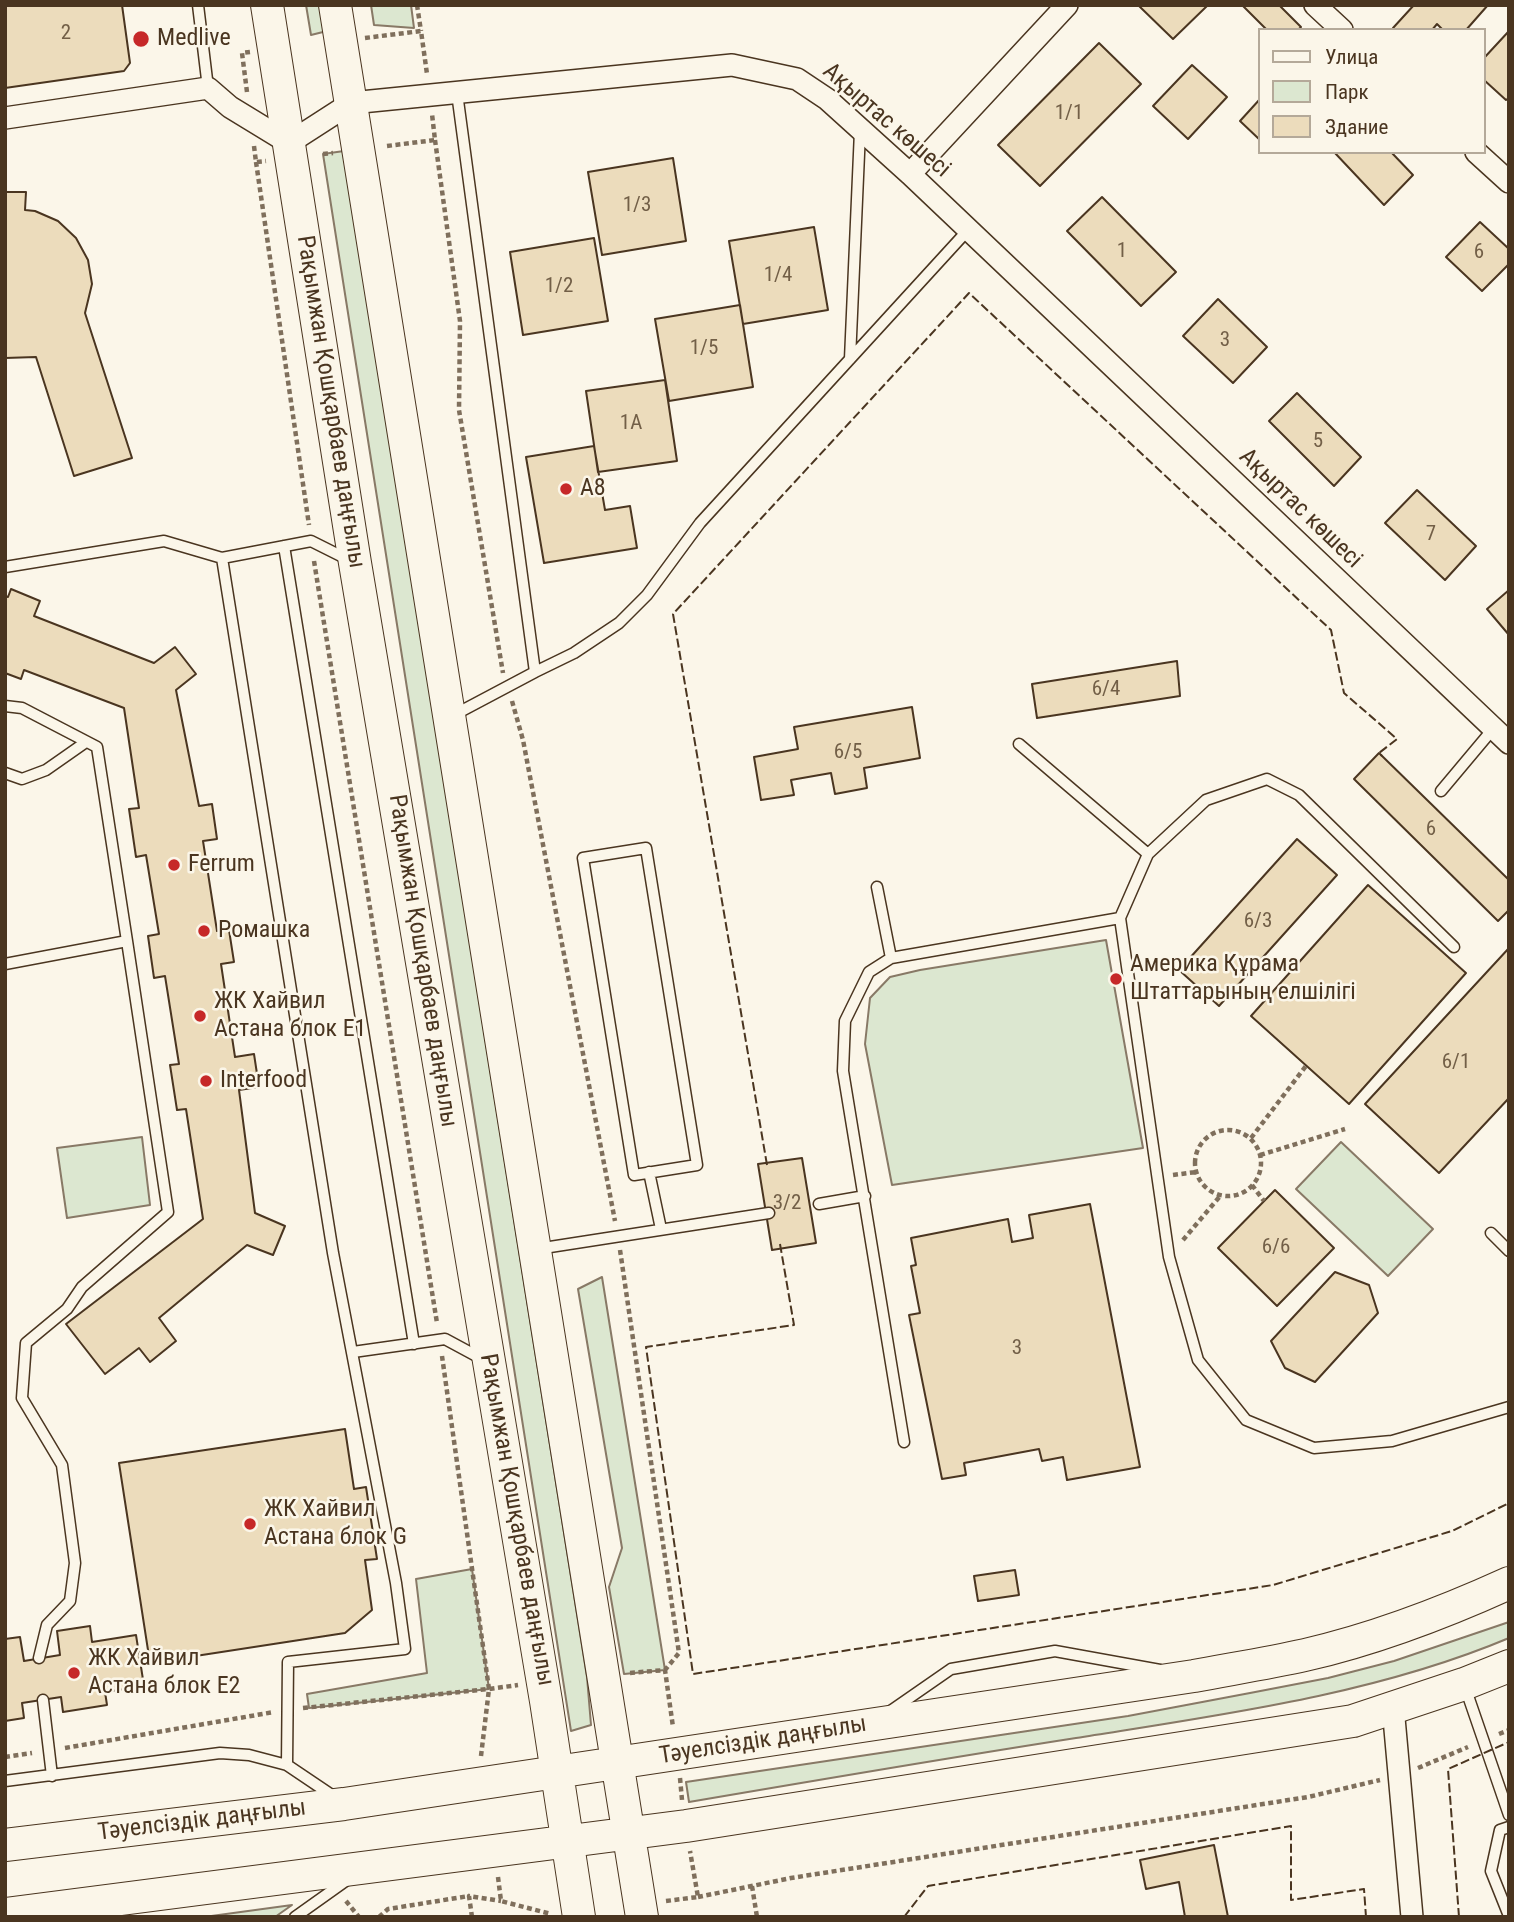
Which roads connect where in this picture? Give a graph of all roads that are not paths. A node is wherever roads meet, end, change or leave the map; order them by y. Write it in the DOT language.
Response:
graph roads {
  1 [pos="198,5"];
  2 [pos="267,5"];
  3 [pos="335,5"];
  4 [pos="1067,5"];
  5 [pos="1315,5"];
  6 [pos="1340,28"];
  7 [pos="208,88"];
  8 [pos="457,93"];
  9 [pos="351,103"];
  10 [pos="5,118"];
  11 [pos="860,128"];
  12 [pos="289,143"];
  13 [pos="1478,154"];
  14 [pos="910,174"];
  15 [pos="1509,182"];
  16 [pos="968,230"];
  17 [pos="850,359"];
  18 [pos="284,547"];
  19 [pos="222,558"];
  20 [pos="355,563"];
  21 [pos="5,567"];
  22 [pos="535,672"];
  23 [pos="5,706"];
  24 [pos="449,717"];
  25 [pos="1501,736"];
  26 [pos="86,741"];
  27 [pos="1019,744"];
  28 [pos="5,773"];
  29 [pos="1441,791"];
  30 [pos="1148,854"];
  31 [pos="877,887"];
  32 [pos="1121,918"];
  33 [pos="127,941"];
  34 [pos="1454,947"];
  35 [pos="891,958"];
  36 [pos="5,964"];
  37 [pos="649,1172"];
  38 [pos="865,1196"];
  39 [pos="819,1204"];
  40 [pos="769,1213"];
  41 [pos="661,1229"];
  42 [pos="1491,1233"];
  43 [pos="535,1250"];
  44 [pos="1509,1251"];
  45 [pos="414,1344"];
  46 [pos="353,1352"];
  47 [pos="489,1363"];
  48 [pos="1509,1407"];
  49 [pos="904,1442"];
  50 [pos="1509,1583"];
  51 [pos="39,1658"];
  52 [pos="1509,1666"];
  53 [pos="1194,1676"];
  54 [pos="1464,1684"];
  55 [pos="43,1700"];
  56 [pos="1393,1707"];
  57 [pos="870,1724"];
  58 [pos="617,1763"];
  59 [pos="287,1765"];
  60 [pos="558,1773"];
  61 [pos="52,1776"];
  62 [pos="5,1781"];
  63 [pos="344,1804"];
  64 [pos="1509,1815"];
  65 [pos="1509,1827"];
  66 [pos="629,1833"];
  67 [pos="568,1841"];
  68 [pos="5,1845"];
  69 [pos="367,1866"];
  70 [pos="654,1909"];
  71 [pos="5,1914"];
  72 [pos="1509,1916"];
  73 [pos="295,1917"];
  74 [pos="579,1917"];
  75 [pos="1412,1917"];
  1 -- 7 [label="lane"];
  2 -- 12 [label="main road, Рақымжан Қошқарбаев даңғылы"];
  3 -- 9 [label="main road"];
  4 -- 14 [label="street"];
  5 -- 6 [label="street"];
  7 -- 10 [label="street"];
  7 -- 12 [label="street"];
  8 -- 9 [label="street, Ақыртас көшесі"];
  8 -- 11 [label="street, Ақыртас көшесі"];
  8 -- 22 [label="lane"];
  9 -- 12 [label="street, Ақыртас көшесі"];
  9 -- 24 [label="main road"];
  11 -- 14 [label="street, Ақыртас көшесі"];
  11 -- 17 [label="lane"];
  12 -- 20 [label="main road, Рақымжан Қошқарбаев даңғылы"];
  13 -- 15 [label="street"];
  14 -- 16 [label="street, Ақыртас көшесі"];
  16 -- 17 [label="lane"];
  16 -- 25 [label="street, Ақыртас көшесі"];
  17 -- 22 [label="lane"];
  18 -- 19 [label="lane"];
  18 -- 20 [label="lane"];
  18 -- 45 [label="lane"];
  19 -- 21 [label="lane"];
  19 -- 46 [label="lane"];
  20 -- 47 [label="main road, Рақымжан Қошқарбаев даңғылы"];
  22 -- 24 [label="lane"];
  23 -- 26 [label="lane"];
  24 -- 43 [label="main road"];
  25 -- 29 [label="lane"];
  26 -- 28 [label="lane"];
  26 -- 33 [label="lane"];
  27 -- 30 [label="lane"];
  30 -- 32 [label="lane"];
  30 -- 34 [label="lane"];
  31 -- 35 [label="lane"];
  32 -- 35 [label="lane"];
  32 -- 48 [label="lane"];
  33 -- 36 [label="lane"];
  33 -- 51 [label="lane"];
  35 -- 38 [label="lane"];
  37 -- 37 [label="lane"];
  37 -- 41 [label="lane"];
  38 -- 39 [label="lane"];
  38 -- 49 [label="lane"];
  40 -- 41 [label="lane"];
  41 -- 43 [label="lane"];
  42 -- 44 [label="lane"];
  43 -- 58 [label="main road"];
  45 -- 46 [label="lane"];
  45 -- 47 [label="lane"];
  46 -- 59 [label="lane"];
  47 -- 60 [label="main road, Рақымжан Қошқарбаев даңғылы"];
  50 -- 53 [label="main road, Тәуелсіздік даңғылы"];
  52 -- 54 [label="main road"];
  53 -- 57 [label="main road, Тәуелсіздік даңғылы"];
  53 -- 57 [label="lane"];
  54 -- 56 [label="main road"];
  54 -- 64 [label="lane"];
  55 -- 61 [label="lane"];
  56 -- 66 [label="main road"];
  56 -- 75 [label="street"];
  57 -- 58 [label="main road, Тәуелсіздік даңғылы"];
  58 -- 60 [label="main road, Тәуелсіздік даңғылы"];
  58 -- 66 [label="main road"];
  59 -- 61 [label="lane"];
  59 -- 63 [label="lane"];
  60 -- 63 [label="main road, Тәуелсіздік даңғылы"];
  60 -- 67 [label="main road, Рақымжан Қошқарбаев даңғылы"];
  61 -- 62 [label="lane"];
  63 -- 68 [label="main road, Тәуелсіздік даңғылы"];
  65 -- 72 [label="lane"];
  66 -- 67 [label="main road"];
  66 -- 70 [label="main road"];
  67 -- 69 [label="main road"];
  67 -- 74 [label="main road, Рақымжан Қошқарбаев даңғылы"];
  69 -- 71 [label="main road"];
  69 -- 73 [label="lane"];
}
